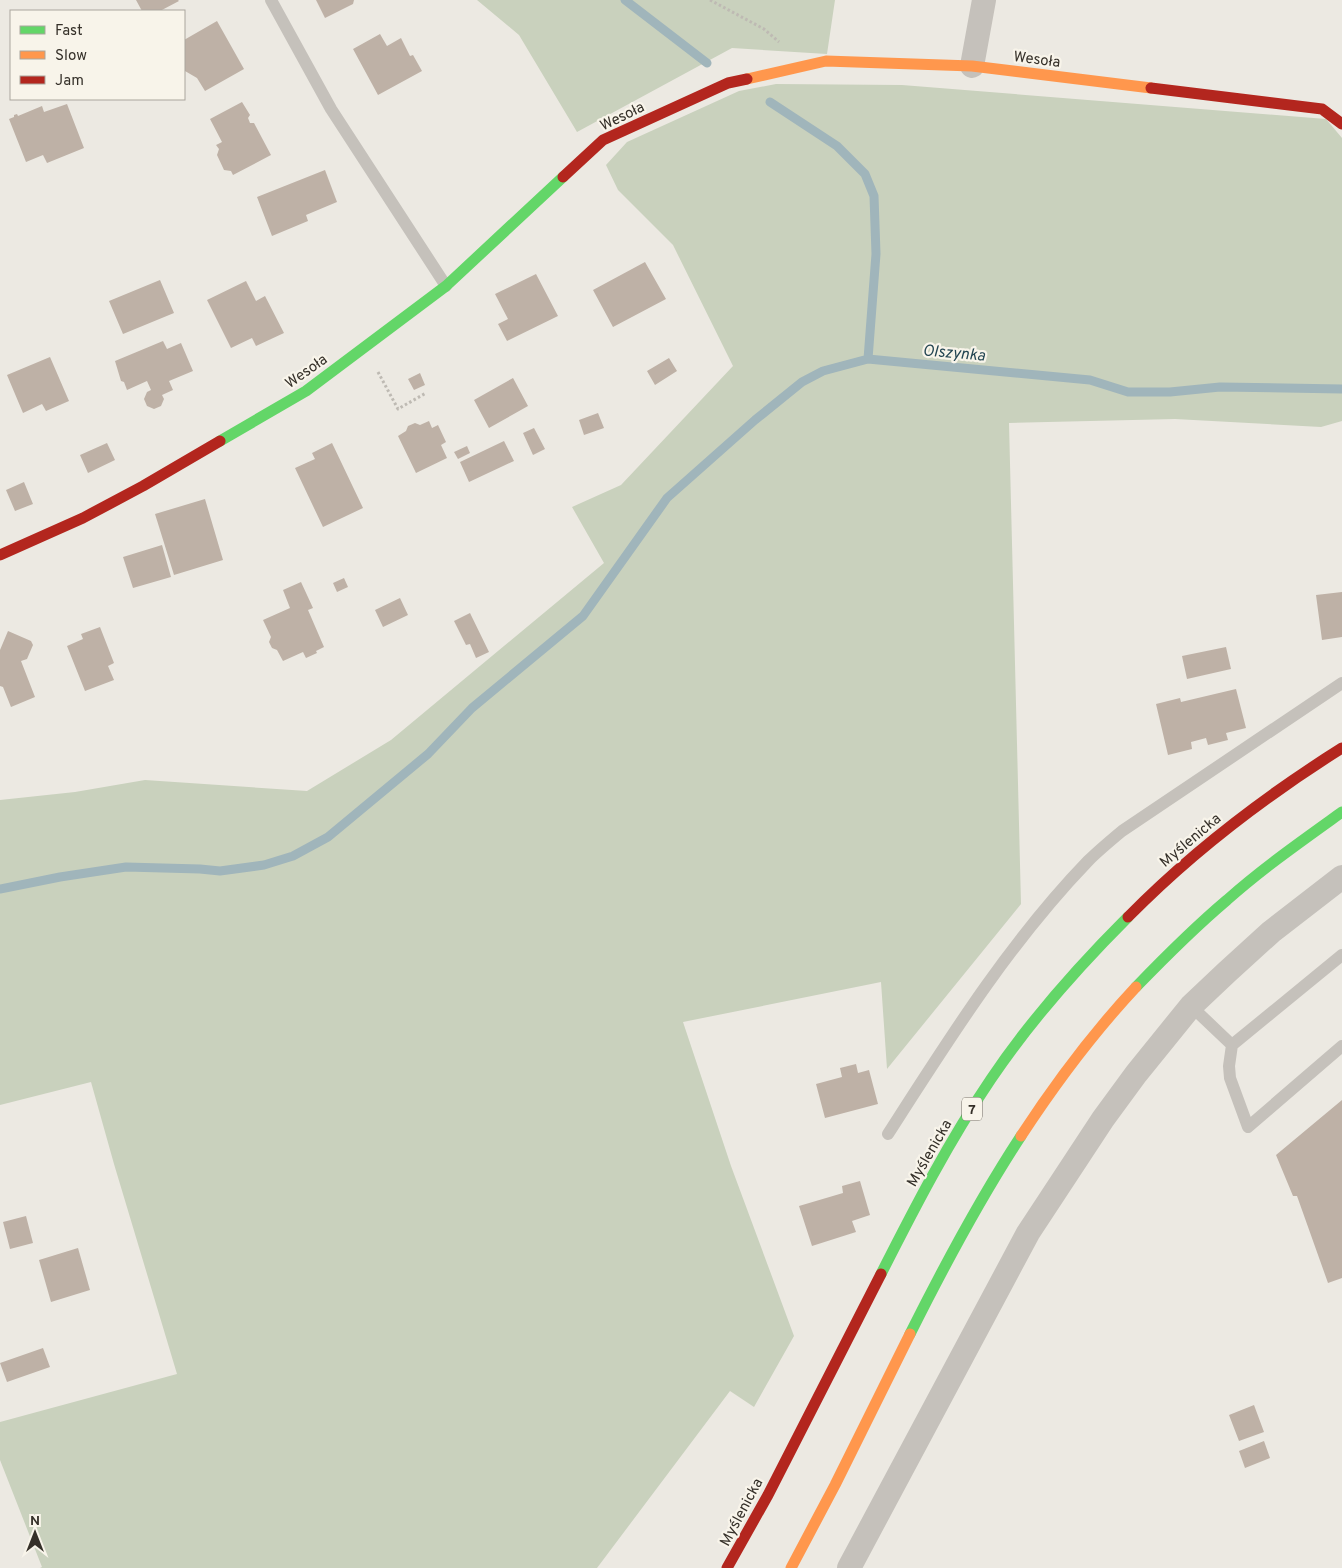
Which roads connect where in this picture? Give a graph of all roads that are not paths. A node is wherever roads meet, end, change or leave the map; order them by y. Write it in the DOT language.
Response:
graph roads {
  1 [pos="271,0"];
  2 [pos="984,0"];
  3 [pos="972,66"];
  4 [pos="1342,124"];
  5 [pos="446,286"];
  6 [pos="0,555"];
  7 [pos="1342,683"];
  8 [pos="1342,748"];
  9 [pos="1342,812"];
  10 [pos="1342,876"];
  11 [pos="1342,955"];
  12 [pos="1192,1006"];
  13 [pos="1232,1045"];
  14 [pos="1342,1046"];
  15 [pos="888,1134"];
  16 [pos="727,1568"];
  17 [pos="791,1568"];
  18 [pos="849,1568"];
  1 -- 5 [label="lane"];
  2 -- 3 [label="street"];
  3 -- 4 [label="main road, Wesoła"];
  3 -- 5 [label="main road, Wesoła"];
  5 -- 6 [label="main road, Wesoła"];
  7 -- 15 [label="lane"];
  8 -- 16 [label="main road, Myślenicka / 7"];
  9 -- 17 [label="main road"];
  10 -- 12 [label="street"];
  11 -- 13 [label="lane"];
  12 -- 13 [label="lane"];
  12 -- 18 [label="street"];
  13 -- 14 [label="lane"];
}
